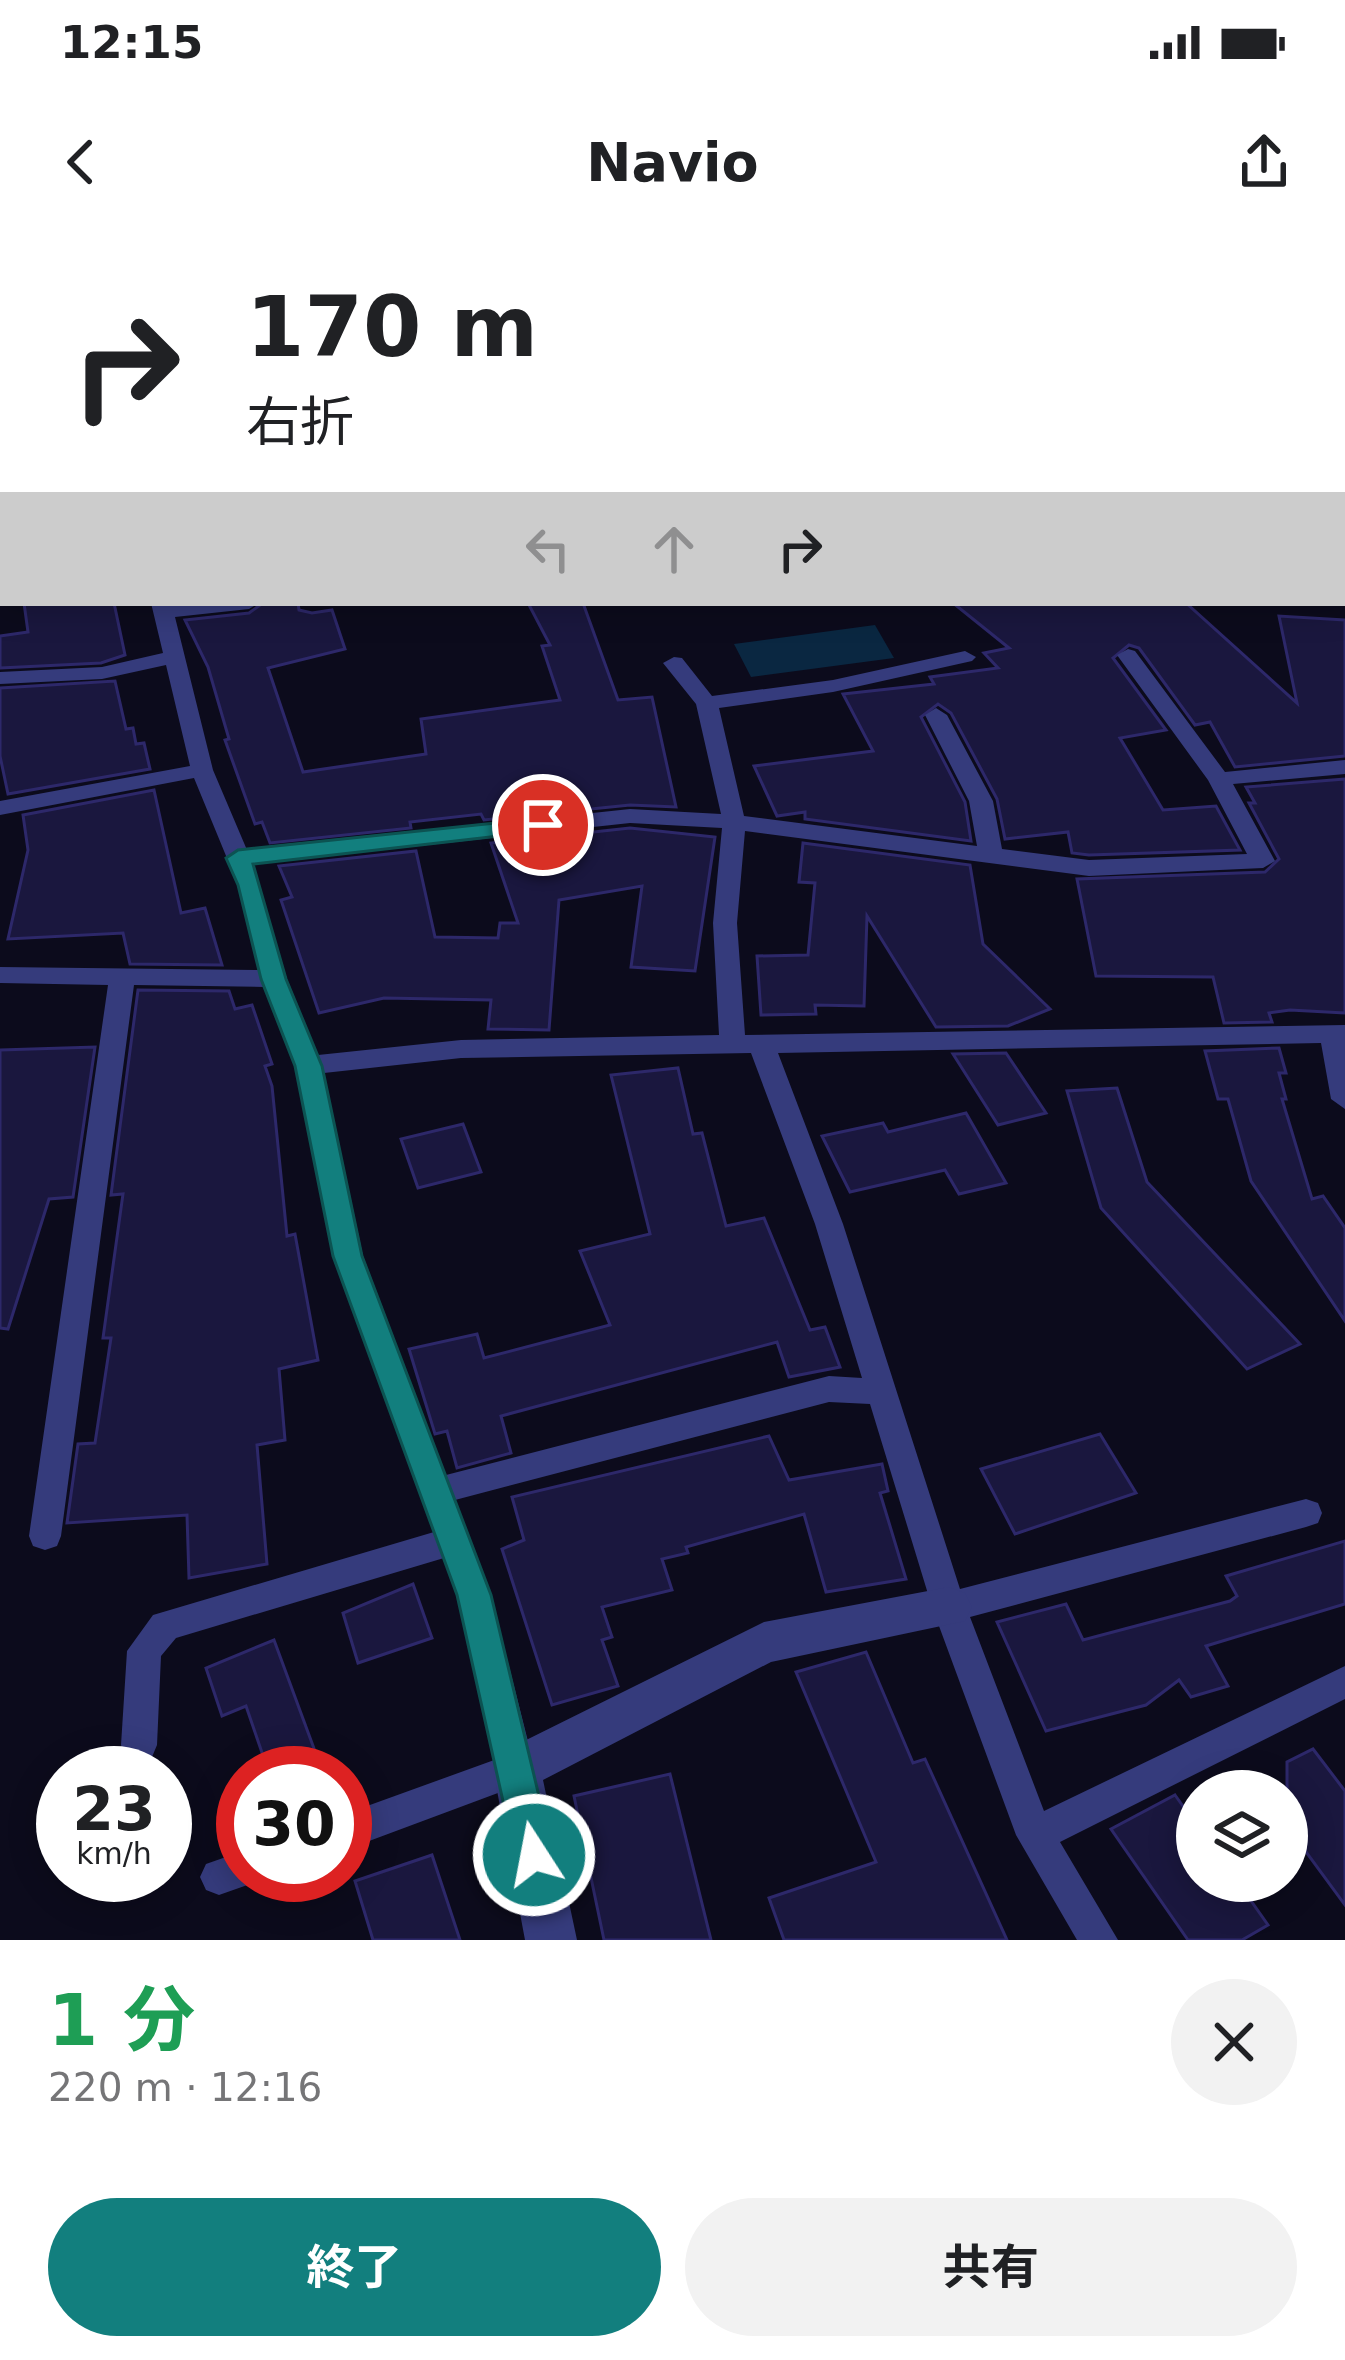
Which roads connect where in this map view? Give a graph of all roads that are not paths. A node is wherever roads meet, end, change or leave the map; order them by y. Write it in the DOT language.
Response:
graph roads {
  1 [pos="196,606"];
  2 [pos="161,608"];
  3 [pos="1128,655"];
  4 [pos="965,657"];
  5 [pos="170,658"];
  6 [pos="674,663"];
  7 [pos="0,678"];
  8 [pos="707,703"];
  9 [pos="937,715"];
  10 [pos="1345,767"];
  11 [pos="202,770"];
  12 [pos="1219,779"];
  13 [pos="0,808"];
  14 [pos="734,822"];
  15 [pos="991,855"];
  16 [pos="238,858"];
  17 [pos="0,975"];
  18 [pos="122,976"];
  19 [pos="274,979"];
  20 [pos="1338,1034"];
  21 [pos="747,1044"];
  22 [pos="309,1066"];
  23 [pos="1345,1099"];
  24 [pos="881,1392"];
  25 [pos="435,1492"];
  26 [pos="1306,1513"];
  27 [pos="45,1536"];
  28 [pos="453,1541"];
  29 [pos="949,1607"];
  30 [pos="1345,1682"];
  31 [pos="139,1745"];
  32 [pos="517,1769"];
  33 [pos="372,1822"];
  34 [pos="1035,1835"];
  35 [pos="551,1940"];
  36 [pos="1099,1940"];
  1 -- 2 [label="lane"];
  2 -- 5 [label="lane"];
  3 -- 12 [label="lane"];
  4 -- 8 [label="lane"];
  5 -- 7 [label="lane"];
  5 -- 11 [label="lane"];
  6 -- 8 [label="lane"];
  8 -- 14 [label="lane"];
  9 -- 15 [label="lane"];
  10 -- 12 [label="lane"];
  11 -- 13 [label="lane"];
  11 -- 16 [label="lane"];
  12 -- 15 [label="lane"];
  14 -- 15 [label="lane"];
  14 -- 16 [label="lane"];
  14 -- 21 [label="lane"];
  16 -- 19 [label="lane"];
  17 -- 18 [label="lane"];
  18 -- 19 [label="lane"];
  18 -- 27 [label="lane"];
  19 -- 22 [label="lane"];
  20 -- 21 [label="lane"];
  20 -- 23 [label="lane"];
  21 -- 22 [label="lane"];
  21 -- 24 [label="lane"];
  22 -- 25 [label="lane"];
  24 -- 25 [label="lane"];
  24 -- 29 [label="lane"];
  25 -- 28 [label="lane"];
  26 -- 29 [label="lane"];
  28 -- 31 [label="lane"];
  28 -- 32 [label="lane"];
  29 -- 32 [label="street"];
  29 -- 34 [label="lane"];
  30 -- 34 [label="lane"];
  32 -- 33 [label="lane"];
  32 -- 35 [label="street"];
  34 -- 36 [label="lane"];
}
